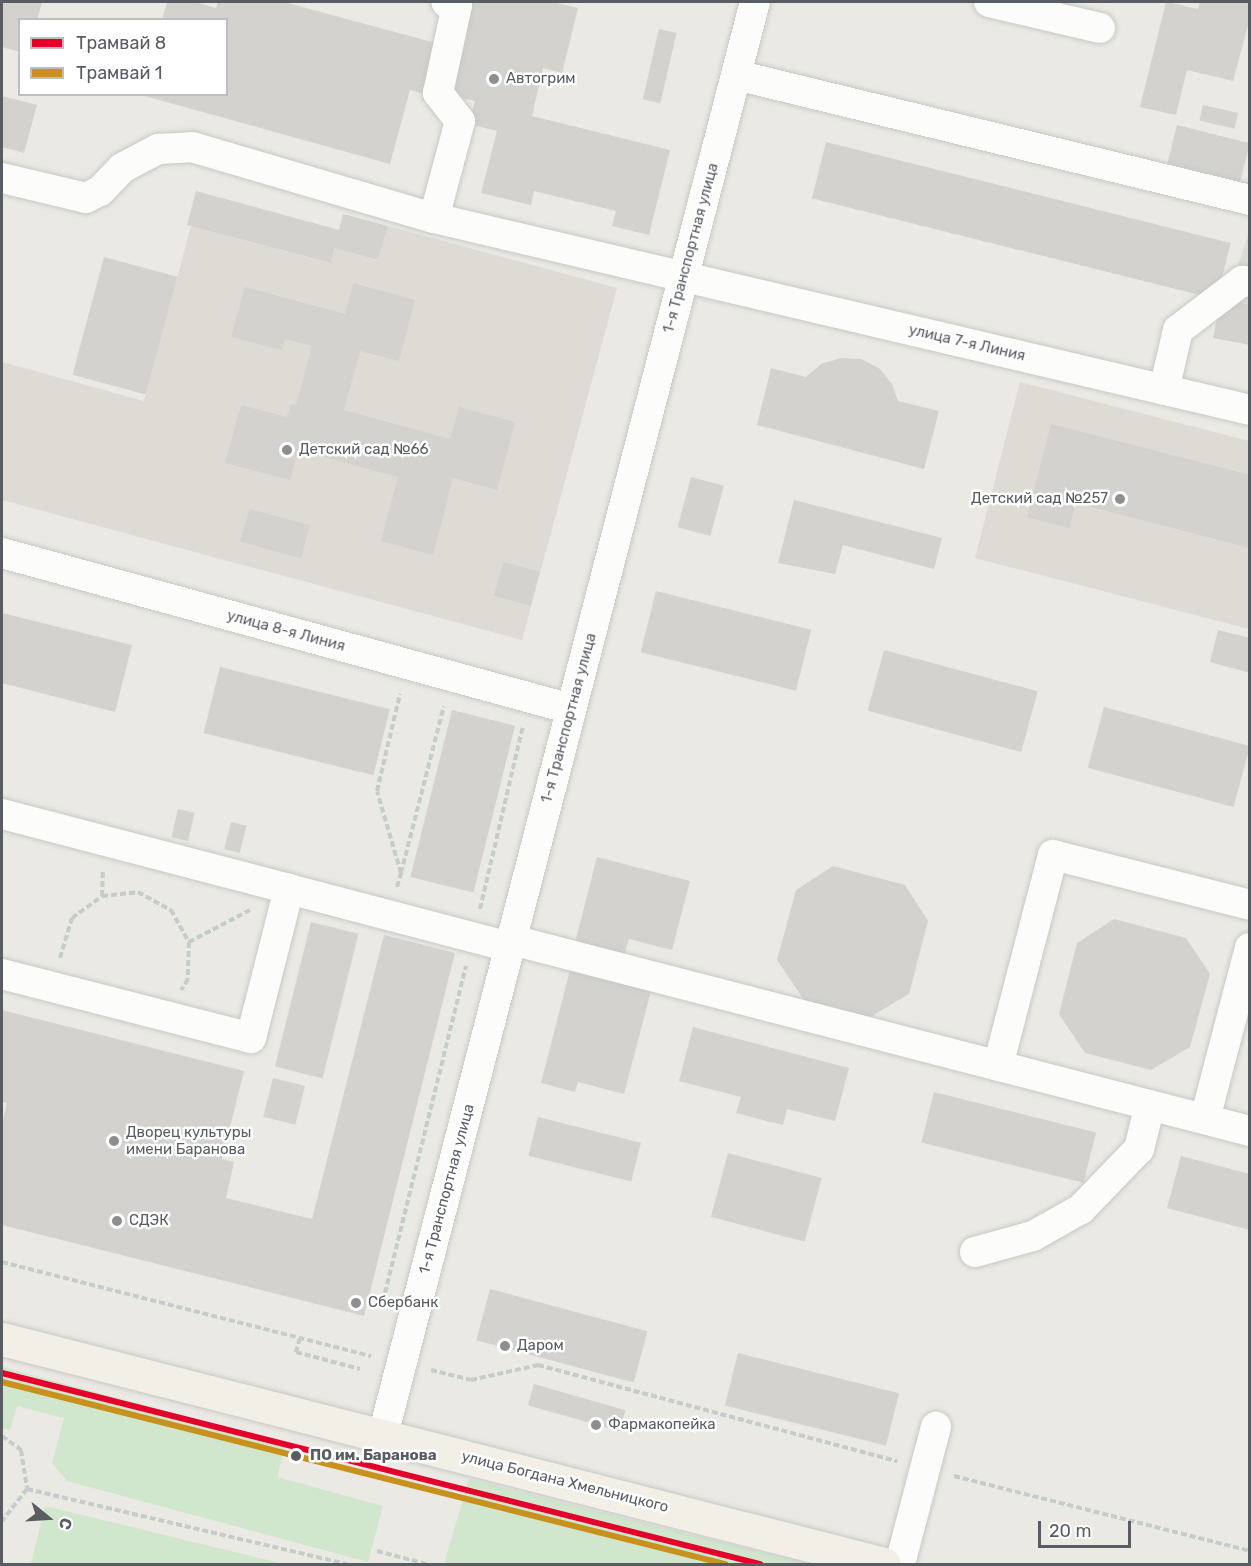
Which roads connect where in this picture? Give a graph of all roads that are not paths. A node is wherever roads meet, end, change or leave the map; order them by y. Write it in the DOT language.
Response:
graph roads {
  1 [pos="446,2"];
  2 [pos="755,2"];
  3 [pos="989,2"];
  4 [pos="1100,28"];
  5 [pos="736,75"];
  6 [pos="2,178"];
  7 [pos="1250,200"];
  8 [pos="434,218"];
  9 [pos="684,276"];
  10 [pos="1250,282"];
  11 [pos="1164,390"];
  12 [pos="1250,410"];
  13 [pos="2,553"];
  14 [pos="571,710"];
  15 [pos="2,814"];
  16 [pos="289,890"];
  17 [pos="1250,905"];
  18 [pos="511,944"];
  19 [pos="1250,948"];
  20 [pos="2,974"];
  21 [pos="998,1066"];
  22 [pos="1150,1105"];
  23 [pos="1205,1119"];
  24 [pos="1250,1131"];
  25 [pos="975,1252"];
  26 [pos="2,1338"];
  27 [pos="936,1427"];
  28 [pos="383,1435"];
  29 [pos="884,1564"];
  30 [pos="900,1564"];
  1 -- 8 [label="street"];
  2 -- 5 [label="street, 1-я Транспортная улица"];
  3 -- 4 [label="street"];
  5 -- 7 [label="street"];
  5 -- 9 [label="street, 1-я Транспортная улица"];
  6 -- 8 [label="street, улица 7-я Линия"];
  8 -- 9 [label="street, улица 7-я Линия"];
  9 -- 11 [label="street, улица 7-я Линия"];
  9 -- 14 [label="street, 1-я Транспортная улица"];
  10 -- 11 [label="street"];
  11 -- 12 [label="street, улица 7-я Линия"];
  13 -- 14 [label="street, улица 8-я Линия"];
  14 -- 18 [label="street, 1-я Транспортная улица"];
  15 -- 16 [label="street"];
  16 -- 18 [label="street"];
  16 -- 20 [label="street"];
  17 -- 21 [label="street"];
  18 -- 21 [label="street"];
  18 -- 28 [label="street, 1-я Транспортная улица"];
  19 -- 23 [label="street"];
  21 -- 22 [label="street"];
  22 -- 23 [label="street"];
  22 -- 25 [label="street"];
  23 -- 24 [label="street"];
  26 -- 28 [label="main road, улица Богдана Хмельницкого"];
  27 -- 30 [label="street"];
  28 -- 29 [label="main road, улица Богдана Хмельницкого"];
}
